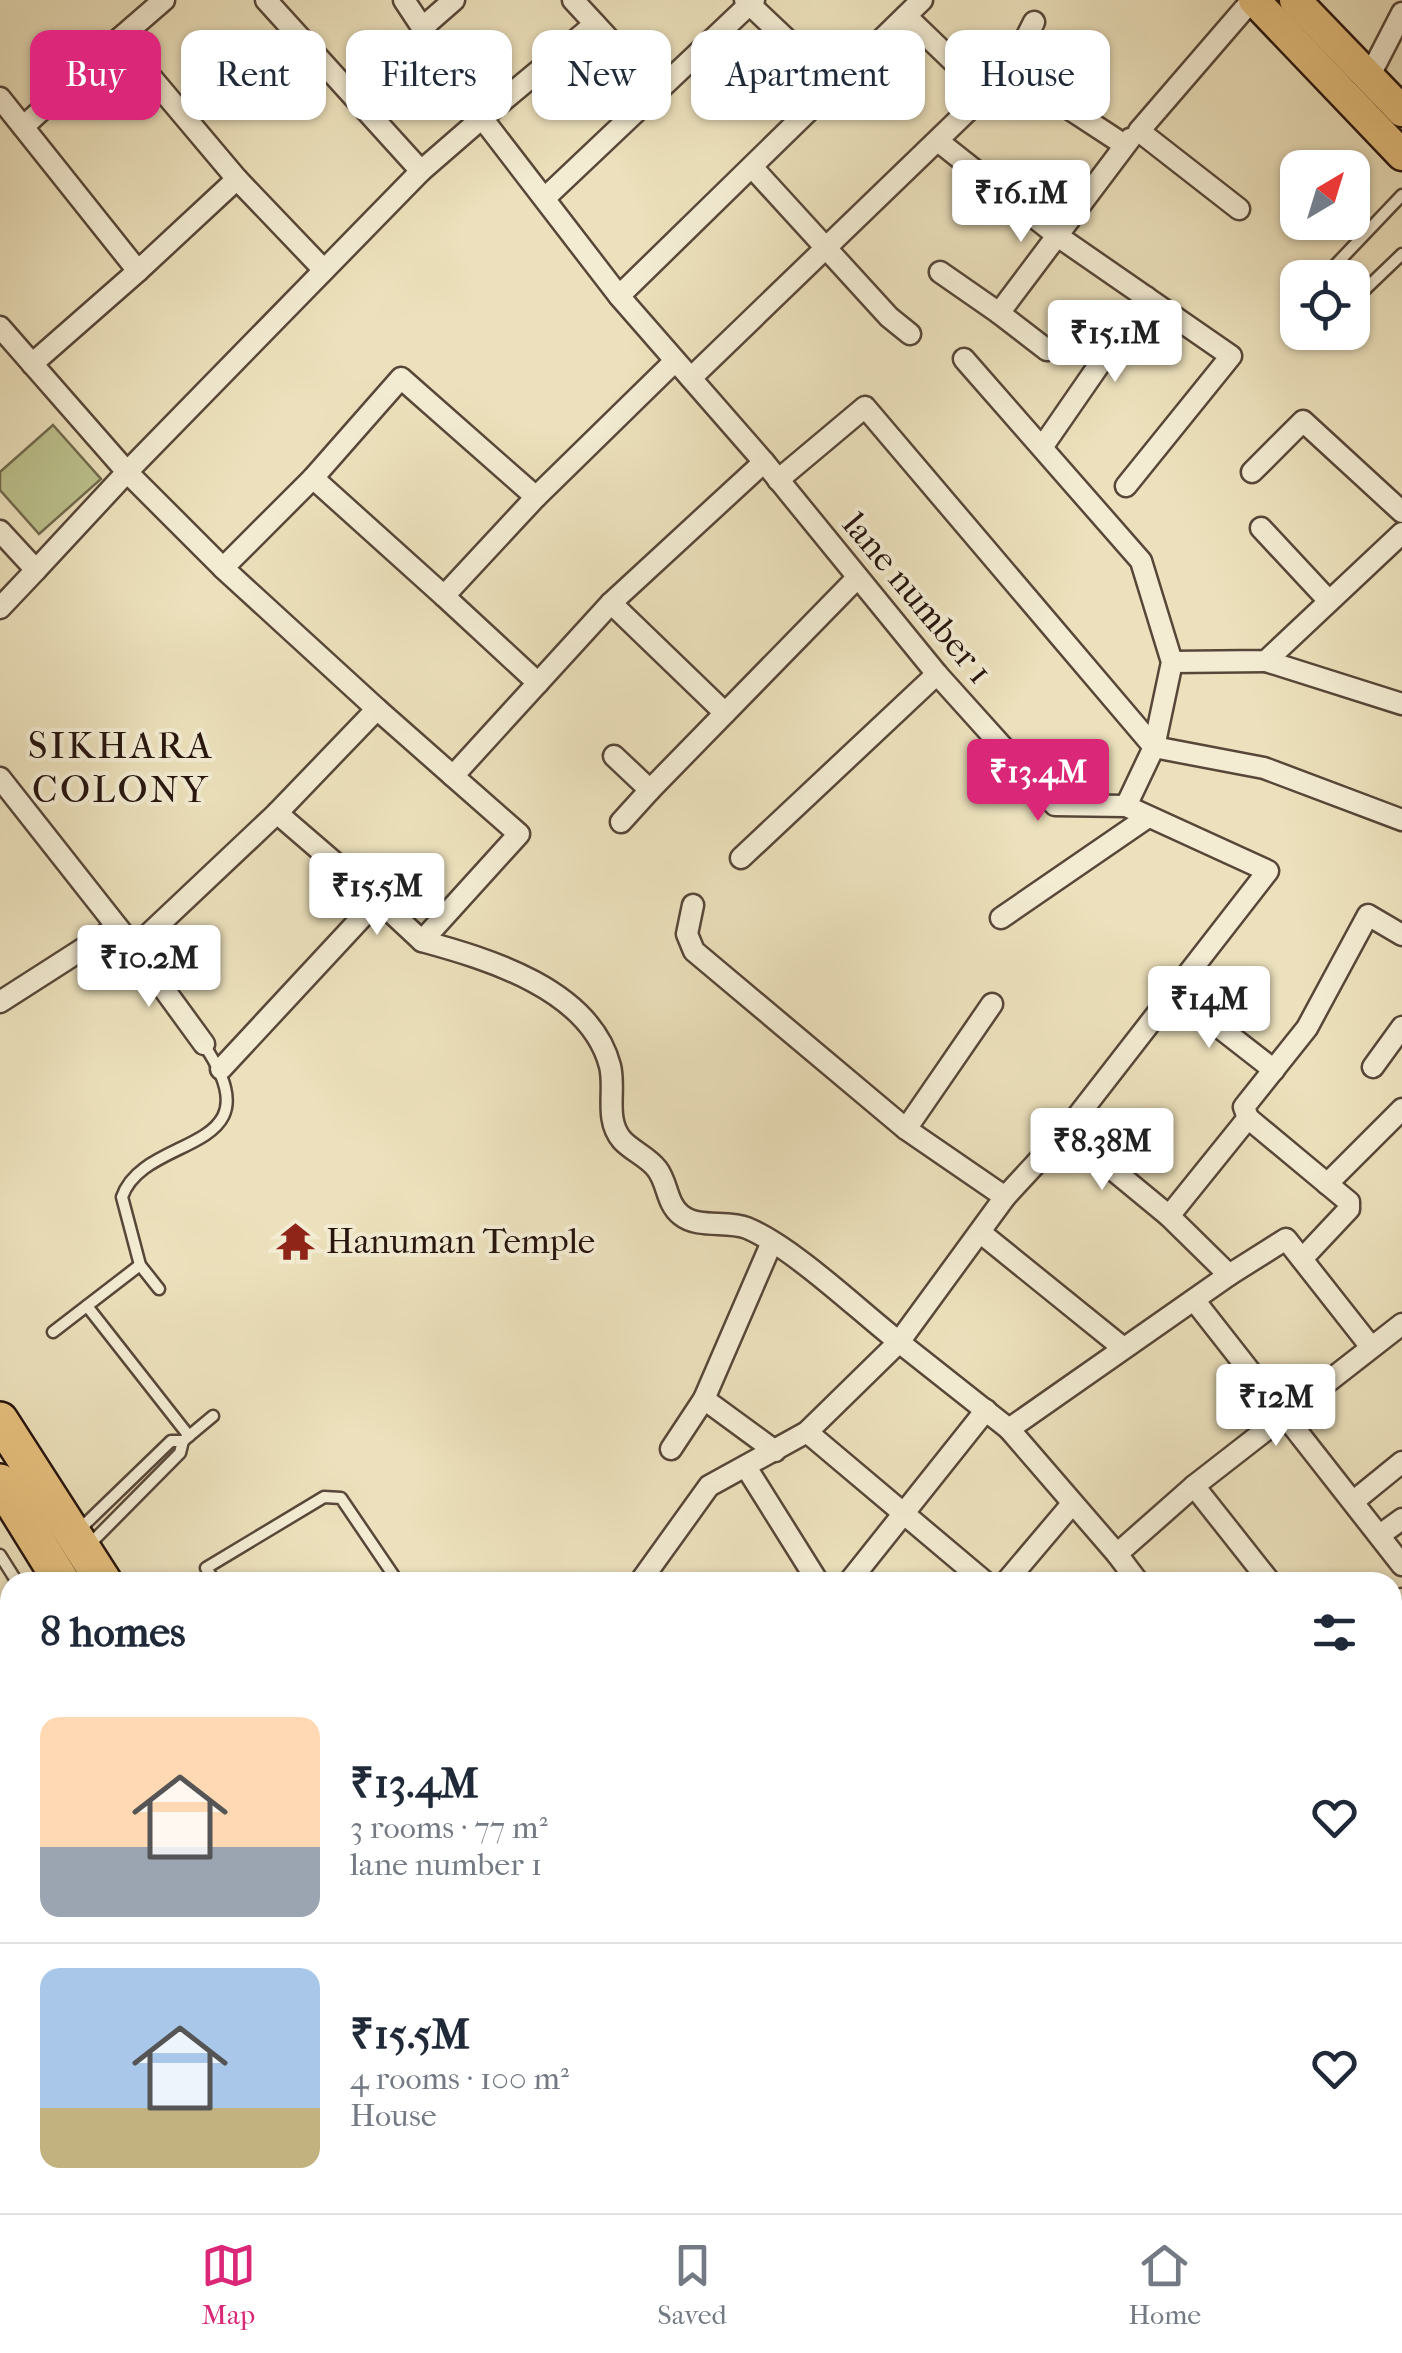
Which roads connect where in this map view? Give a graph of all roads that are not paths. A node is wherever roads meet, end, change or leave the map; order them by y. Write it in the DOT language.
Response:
graph roads {
  1 [pos="164,0"];
  2 [pos="266,0"];
  3 [pos="404,0"];
  4 [pos="454,0"];
  5 [pos="573,0"];
  6 [pos="922,0"];
  7 [pos="1253,0"];
  8 [pos="750,2"];
  9 [pos="1308,9"];
  10 [pos="1402,13"];
  11 [pos="906,16"];
  12 [pos="1034,22"];
  13 [pos="595,24"];
  14 [pos="422,28"];
  15 [pos="129,30"];
  16 [pos="600,30"];
  17 [pos="779,30"];
  18 [pos="892,30"];
  19 [pos="1030,30"];
  20 [pos="945,54"];
  21 [pos="671,78"];
  22 [pos="1369,78"];
  23 [pos="161,89"];
  24 [pos="512,93"];
  25 [pos="0,98"];
  26 [pos="1402,111"];
  27 [pos="30,120"];
  28 [pos="480,120"];
  29 [pos="484,120"];
  30 [pos="627,120"];
  31 [pos="800,120"];
  32 [pos="959,120"];
  33 [pos="1099,120"];
  34 [pos="23,126"];
  35 [pos="1131,138"];
  36 [pos="938,141"];
  37 [pos="1402,155"];
  38 [pos="752,167"];
  39 [pos="421,171"];
  40 [pos="237,179"];
  41 [pos="1402,195"];
  42 [pos="546,197"];
  43 [pos="1239,208"];
  44 [pos="1059,237"];
  45 [pos="828,249"];
  46 [pos="1402,254"];
  47 [pos="1340,260"];
  48 [pos="324,270"];
  49 [pos="138,271"];
  50 [pos="940,272"];
  51 [pos="1370,285"];
  52 [pos="620,296"];
  53 [pos="1146,297"];
  54 [pos="999,314"];
  55 [pos="0,327"];
  56 [pos="910,334"];
  57 [pos="1047,350"];
  58 [pos="964,360"];
  59 [pos="675,362"];
  60 [pos="32,364"];
  61 [pos="691,378"];
  62 [pos="1043,446"];
  63 [pos="764,462"];
  64 [pos="127,472"];
  65 [pos="1252,472"];
  66 [pos="313,478"];
  67 [pos="778,480"];
  68 [pos="1126,486"];
  69 [pos="536,497"];
  70 [pos="1402,512"];
  71 [pos="1260,528"];
  72 [pos="0,531"];
  73 [pos="1402,533"];
  74 [pos="223,568"];
  75 [pos="36,570"];
  76 [pos="858,578"];
  77 [pos="444,596"];
  78 [pos="1329,601"];
  79 [pos="611,603"];
  80 [pos="0,608"];
  81 [pos="1266,661"];
  82 [pos="1172,662"];
  83 [pos="937,674"];
  84 [pos="538,683"];
  85 [pos="1402,704"];
  86 [pos="377,709"];
  87 [pos="725,712"];
  88 [pos="1154,746"];
  89 [pos="614,756"];
  90 [pos="452,776"];
  91 [pos="0,778"];
  92 [pos="650,790"];
  93 [pos="1126,806"];
  94 [pos="278,813"];
  95 [pos="1148,817"];
  96 [pos="1402,820"];
  97 [pos="621,822"];
  98 [pos="741,858"];
  99 [pos="378,900"];
  100 [pos="693,906"];
  101 [pos="1001,918"];
  102 [pos="117,927"];
  103 [pos="1402,935"];
  104 [pos="422,940"];
  105 [pos="134,948"];
  106 [pos="1174,992"];
  107 [pos="0,1002"];
  108 [pos="992,1004"];
  109 [pos="1402,1028"];
  110 [pos="204,1044"];
  111 [pos="1373,1067"];
  112 [pos="221,1069"];
  113 [pos="1274,1070"];
  114 [pos="1402,1110"];
  115 [pos="1248,1118"];
  116 [pos="906,1129"];
  117 [pos="1066,1131"];
  118 [pos="1327,1184"];
  119 [pos="1005,1197"];
  120 [pos="1169,1216"];
  121 [pos="980,1232"];
  122 [pos="772,1242"];
  123 [pos="1302,1259"];
  124 [pos="140,1265"];
  125 [pos="1230,1274"];
  126 [pos="159,1289"];
  127 [pos="1194,1300"];
  128 [pos="87,1306"];
  129 [pos="1402,1324"];
  130 [pos="53,1332"];
  131 [pos="899,1342"];
  132 [pos="1122,1347"];
  133 [pos="1371,1347"];
  134 [pos="704,1398"];
  135 [pos="986,1410"];
  136 [pos="213,1416"];
  137 [pos="1281,1416"];
  138 [pos="0,1420"];
  139 [pos="1009,1429"];
  140 [pos="807,1432"];
  141 [pos="186,1438"];
  142 [pos="671,1449"];
  143 [pos="775,1451"];
  144 [pos="1402,1462"];
  145 [pos="746,1467"];
  146 [pos="0,1482"];
  147 [pos="1194,1486"];
  148 [pos="1354,1501"];
  149 [pos="1072,1504"];
  150 [pos="901,1516"];
  151 [pos="1402,1519"];
  152 [pos="1380,1536"];
  153 [pos="78,1543"];
  154 [pos="1117,1554"];
  155 [pos="1402,1565"];
  156 [pos="56,1572"];
  157 [pos="97,1572"];
  158 [pos="209,1572"];
  159 [pos="391,1572"];
  160 [pos="648,1572"];
  161 [pos="812,1572"];
  162 [pos="857,1572"];
  163 [pos="971,1572"];
  164 [pos="1014,1572"];
  165 [pos="1130,1572"];
  166 [pos="1262,1572"];
  1 -- 15 [label="street"];
  2 -- 39 [label="street"];
  3 -- 14 [label="street, lane number 1"];
  4 -- 14 [label="street"];
  5 -- 13 [label="street"];
  6 -- 11 [label="street"];
  7 -- 35 [label="street"];
  7 -- 37 [label="main road"];
  8 -- 17 [label="street"];
  8 -- 21 [label="street"];
  9 -- 22 [label="main road"];
  10 -- 22 [label="street"];
  11 -- 18 [label="street"];
  11 -- 20 [label="street"];
  12 -- 19 [label="street"];
  13 -- 16 [label="street"];
  13 -- 24 [label="street"];
  22 -- 26 [label="main road"];
  23 -- 40 [label="street"];
  25 -- 34 [label="street"];
  27 -- 34 [label="street"];
  28 -- 39 [label="street"];
  29 -- 42 [label="street, lane number 1"];
  30 -- 42 [label="street"];
  31 -- 38 [label="street"];
  32 -- 36 [label="street"];
  33 -- 35 [label="street"];
  34 -- 49 [label="street"];
  35 -- 43 [label="street"];
  35 -- 44 [label="street"];
  36 -- 44 [label="street"];
  36 -- 45 [label="street"];
  38 -- 45 [label="street"];
  38 -- 52 [label="street"];
  39 -- 48 [label="street"];
  40 -- 48 [label="street"];
  40 -- 49 [label="street"];
  41 -- 47 [label="lane"];
  42 -- 52 [label="street, lane number 1"];
  44 -- 53 [label="street"];
  44 -- 54 [label="street"];
  45 -- 56 [label="street"];
  45 -- 61 [label="street"];
  46 -- 51 [label="lane"];
  48 -- 64 [label="street"];
  49 -- 60 [label="street"];
  50 -- 54 [label="street"];
  52 -- 59 [label="street, lane number 1"];
  53 -- 62 [label="street"];
  53 -- 68 [label="street"];
  54 -- 57 [label="street"];
  55 -- 60 [label="street"];
  58 -- 62 [label="street"];
  59 -- 61 [label="street, lane number 1"];
  59 -- 69 [label="street"];
  60 -- 64 [label="street"];
  61 -- 63 [label="street, lane number 1"];
  62 -- 82 [label="street"];
  63 -- 67 [label="street, lane number 1"];
  63 -- 79 [label="street"];
  64 -- 74 [label="street"];
  64 -- 75 [label="street"];
  65 -- 70 [label="street"];
  66 -- 69 [label="street"];
  66 -- 74 [label="street"];
  66 -- 77 [label="street"];
  67 -- 76 [label="street, lane number 1"];
  67 -- 88 [label="street"];
  69 -- 77 [label="street"];
  71 -- 78 [label="street"];
  72 -- 75 [label="street"];
  73 -- 78 [label="street"];
  74 -- 86 [label="street"];
  75 -- 80 [label="street"];
  76 -- 83 [label="street, lane number 1"];
  76 -- 87 [label="street"];
  77 -- 84 [label="street"];
  78 -- 81 [label="street"];
  79 -- 84 [label="street"];
  79 -- 87 [label="street"];
  81 -- 82 [label="street"];
  81 -- 85 [label="street"];
  82 -- 88 [label="street"];
  83 -- 93 [label="street, lane number 1"];
  83 -- 98 [label="street"];
  84 -- 90 [label="street"];
  86 -- 90 [label="street"];
  86 -- 94 [label="street"];
  87 -- 92 [label="street"];
  88 -- 93 [label="street"];
  88 -- 96 [label="street"];
  89 -- 92 [label="street"];
  90 -- 104 [label="street"];
  91 -- 102 [label="street"];
  92 -- 97 [label="street"];
  93 -- 95 [label="street"];
  94 -- 99 [label="street"];
  94 -- 105 [label="street"];
  95 -- 101 [label="street"];
  95 -- 106 [label="street"];
  99 -- 104 [label="street"];
  99 -- 112 [label="street"];
  100 -- 116 [label="street"];
  102 -- 105 [label="street"];
  102 -- 107 [label="street"];
  103 -- 113 [label="street"];
  104 -- 122 [label="street"];
  105 -- 110 [label="street"];
  106 -- 113 [label="street"];
  106 -- 117 [label="street"];
  108 -- 116 [label="street"];
  109 -- 111 [label="street"];
  110 -- 112 [label="lane"];
  112 -- 124 [label="lane"];
  113 -- 115 [label="street"];
  114 -- 118 [label="street"];
  115 -- 118 [label="street"];
  115 -- 120 [label="street"];
  116 -- 119 [label="street"];
  117 -- 119 [label="street"];
  117 -- 120 [label="street"];
  118 -- 123 [label="street"];
  119 -- 121 [label="street"];
  120 -- 125 [label="street"];
  121 -- 131 [label="street"];
  121 -- 132 [label="street"];
  122 -- 131 [label="street"];
  122 -- 134 [label="street"];
  123 -- 125 [label="street"];
  123 -- 133 [label="street"];
  124 -- 126 [label="lane"];
  124 -- 128 [label="lane"];
  125 -- 127 [label="street"];
  127 -- 132 [label="street"];
  127 -- 137 [label="street"];
  128 -- 130 [label="lane"];
  128 -- 141 [label="lane"];
  129 -- 133 [label="street"];
  131 -- 135 [label="street"];
  131 -- 140 [label="street"];
  132 -- 139 [label="street"];
  133 -- 137 [label="street"];
  134 -- 142 [label="street"];
  134 -- 143 [label="street"];
  135 -- 139 [label="street"];
  135 -- 150 [label="street"];
  136 -- 141 [label="lane"];
  137 -- 147 [label="street"];
  137 -- 148 [label="street"];
  138 -- 153 [label="highway"];
  139 -- 149 [label="street"];
  140 -- 143 [label="street"];
  140 -- 150 [label="street"];
  141 -- 153 [label="lane"];
  141 -- 153 [label="lane"];
  143 -- 145 [label="street"];
  144 -- 148 [label="street"];
  145 -- 160 [label="street"];
  145 -- 161 [label="street"];
  146 -- 156 [label="highway"];
  147 -- 154 [label="street"];
  147 -- 166 [label="street"];
  148 -- 152 [label="street"];
  149 -- 154 [label="street"];
  149 -- 164 [label="street"];
  150 -- 162 [label="street"];
  150 -- 163 [label="street"];
  151 -- 152 [label="street"];
  152 -- 155 [label="street"];
  153 -- 157 [label="highway"];
  154 -- 165 [label="street"];
  158 -- 159 [label="lane"];
}
